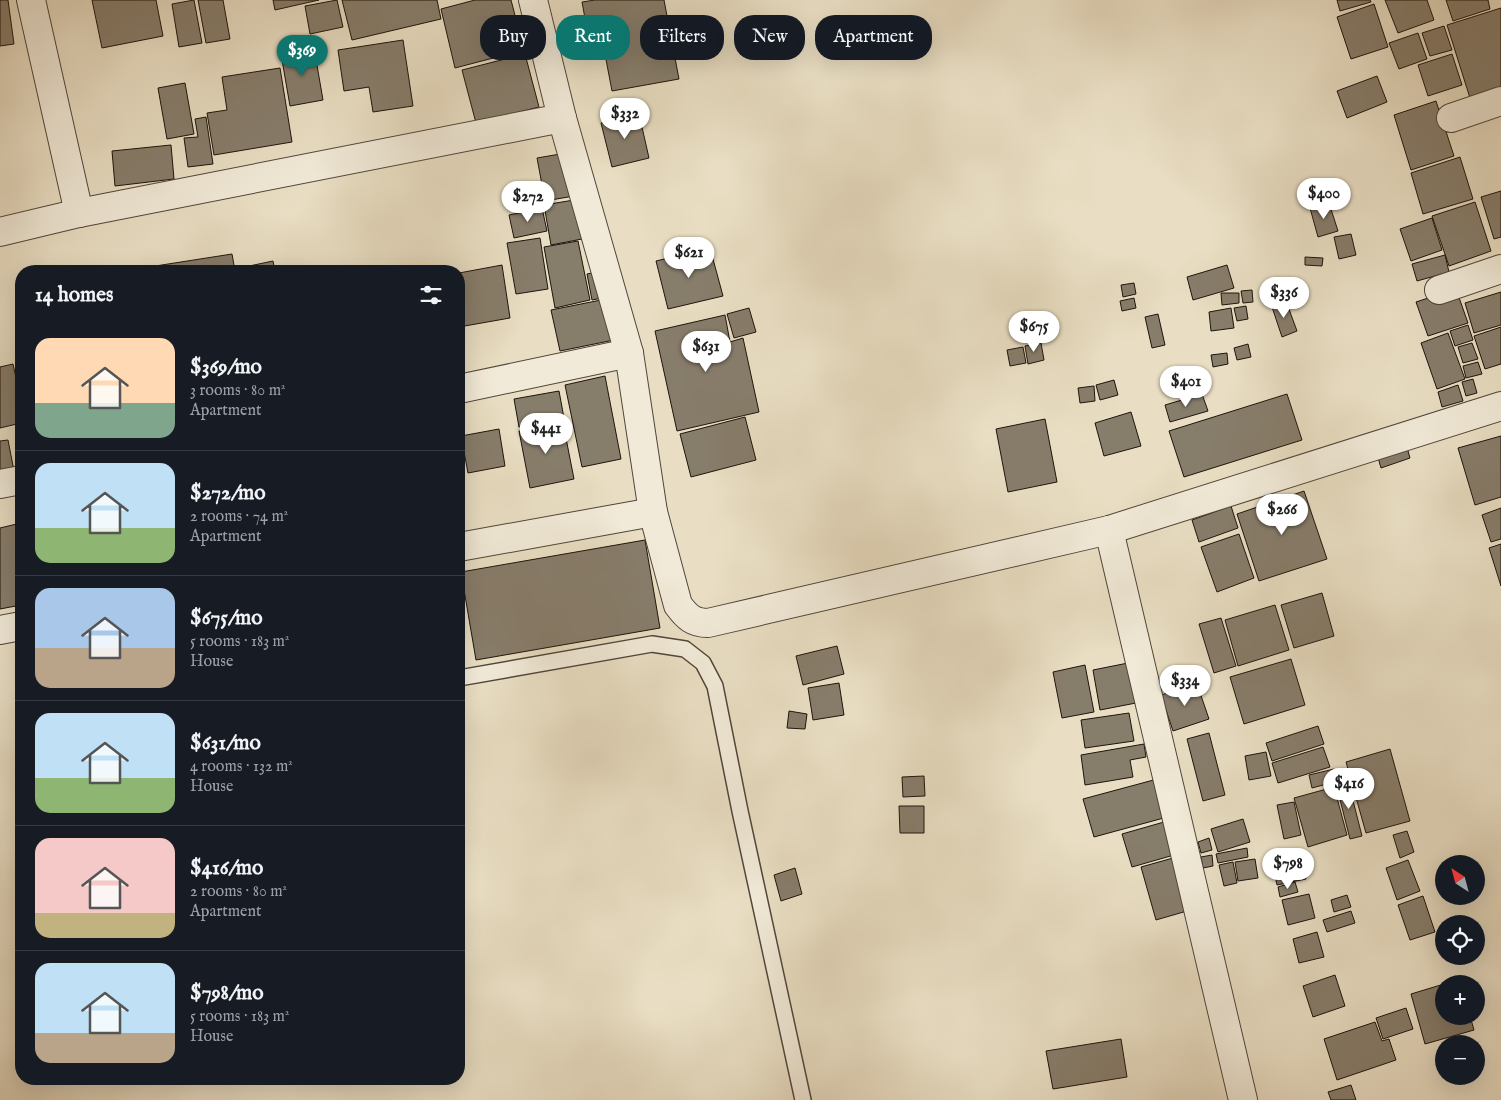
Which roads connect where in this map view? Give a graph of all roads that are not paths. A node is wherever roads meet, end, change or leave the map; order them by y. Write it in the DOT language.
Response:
graph roads {
  1 [pos="31,0"];
  2 [pos="533,0"];
  3 [pos="1501,101"];
  4 [pos="562,118"];
  5 [pos="1450,118"];
  6 [pos="79,213"];
  7 [pos="0,232"];
  8 [pos="1501,269"];
  9 [pos="1438,290"];
  10 [pos="629,353"];
  11 [pos="465,387"];
  12 [pos="1501,406"];
  13 [pos="15,481"];
  14 [pos="0,484"];
  15 [pos="652,512"];
  16 [pos="1109,530"];
  17 [pos="465,546"];
  18 [pos="15,627"];
  19 [pos="0,630"];
  20 [pos="465,677"];
  21 [pos="803,1100"];
  22 [pos="1243,1100"];
  1 -- 6 [label="street"];
  2 -- 4 [label="street"];
  3 -- 5 [label="street"];
  4 -- 6 [label="street"];
  4 -- 10 [label="street"];
  6 -- 7 [label="street"];
  8 -- 9 [label="street"];
  10 -- 11 [label="street"];
  10 -- 15 [label="street"];
  12 -- 16 [label="street"];
  13 -- 14 [label="street"];
  15 -- 16 [label="street"];
  15 -- 17 [label="street"];
  16 -- 22 [label="street"];
  18 -- 19 [label="street"];
  20 -- 21 [label="lane"];
}
